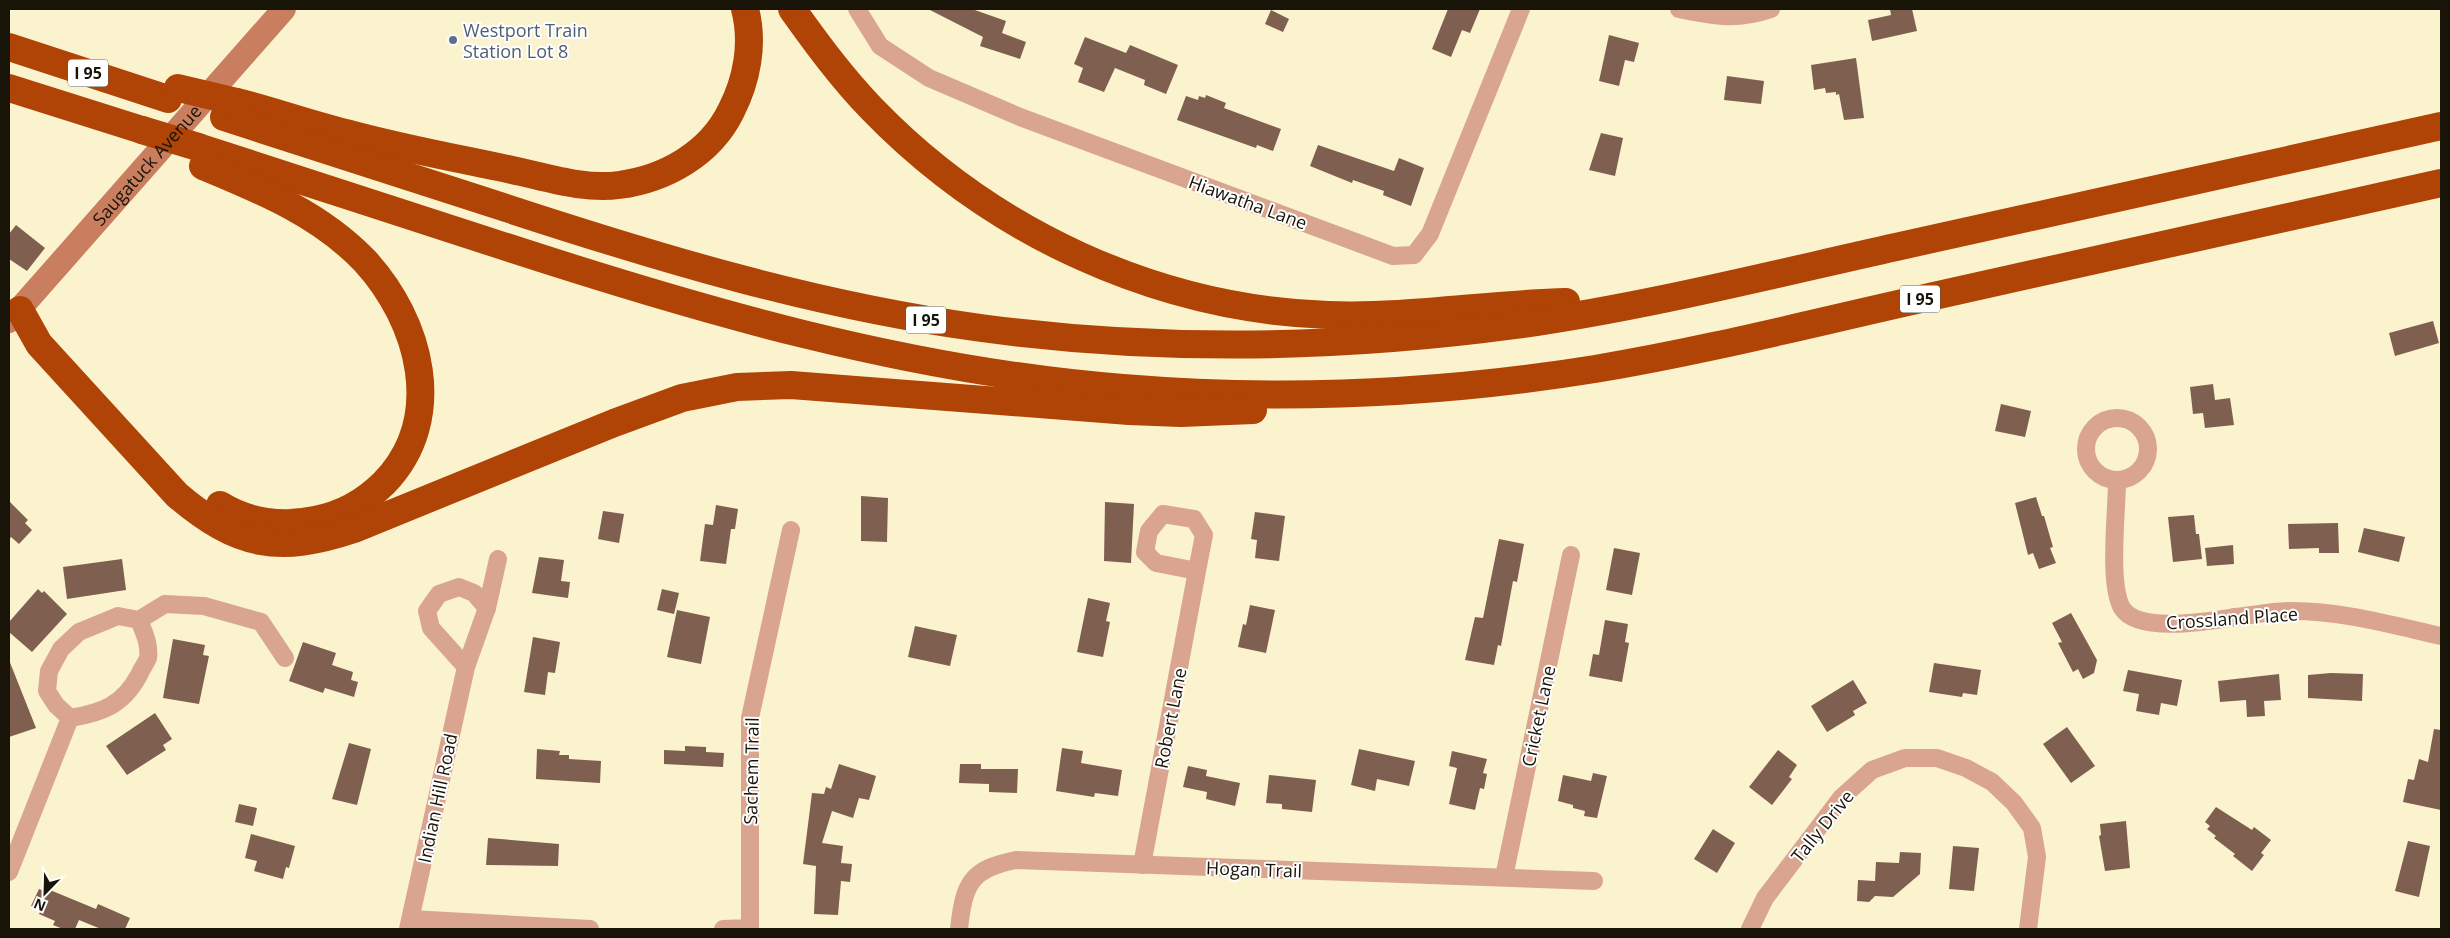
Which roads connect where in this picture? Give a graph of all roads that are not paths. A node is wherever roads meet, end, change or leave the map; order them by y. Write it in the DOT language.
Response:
graph roads {
  1 [pos="284,9"];
  2 [pos="745,9"];
  3 [pos="792,9"];
  4 [pos="857,9"];
  5 [pos="1522,9"];
  6 [pos="1679,9"];
  7 [pos="1771,9"];
  8 [pos="9,47"];
  9 [pos="9,88"];
  10 [pos="230,110"];
  11 [pos="2441,126"];
  12 [pos="192,153"];
  13 [pos="2441,183"];
  14 [pos="1653,300"];
  15 [pos="15,315"];
  16 [pos="1394,391"];
  17 [pos="2118,480"];
  18 [pos="791,530"];
  19 [pos="1571,555"];
  20 [pos="498,559"];
  21 [pos="1198,571"];
  22 [pos="487,608"];
  23 [pos="139,620"];
  24 [pos="2441,636"];
  25 [pos="285,658"];
  26 [pos="466,668"];
  27 [pos="70,718"];
  28 [pos="1142,865"];
  29 [pos="9,872"];
  30 [pos="1504,877"];
  31 [pos="1594,881"];
  32 [pos="410,924"];
  33 [pos="590,929"];
  34 [pos="722,929"];
  35 [pos="959,929"];
  36 [pos="1750,929"];
  37 [pos="2028,929"];
  1 -- 15 [label="main road, Saugatuck Avenue"];
  2 -- 10 [label="highway"];
  3 -- 14 [label="highway"];
  4 -- 5 [label="street, Hiawatha Lane"];
  6 -- 7 [label="street"];
  8 -- 10 [label="highway, I 95"];
  9 -- 12 [label="highway, I 95, bridge"];
  10 -- 14 [label="highway, I 95"];
  11 -- 14 [label="highway, I 95"];
  12 -- 15 [label="highway"];
  12 -- 16 [label="highway, I 95"];
  13 -- 16 [label="highway, I 95"];
  15 -- 16 [label="highway"];
  17 -- 24 [label="street, Crossland Place"];
  18 -- 34 [label="street, Sachem Trail"];
  19 -- 30 [label="street, Cricket Lane"];
  20 -- 22 [label="street, Indian Hill Road"];
  21 -- 28 [label="street, Robert Lane"];
  22 -- 26 [label="street, Indian Hill Road"];
  22 -- 26 [label="street"];
  23 -- 25 [label="street"];
  23 -- 27 [label="street"];
  23 -- 27 [label="street"];
  26 -- 32 [label="street, Indian Hill Road"];
  27 -- 29 [label="street"];
  28 -- 30 [label="street, Hogan Trail"];
  28 -- 35 [label="street, Hogan Trail"];
  30 -- 31 [label="street, Hogan Trail"];
  32 -- 33 [label="street"];
  36 -- 37 [label="street, Tally Drive"];
}
